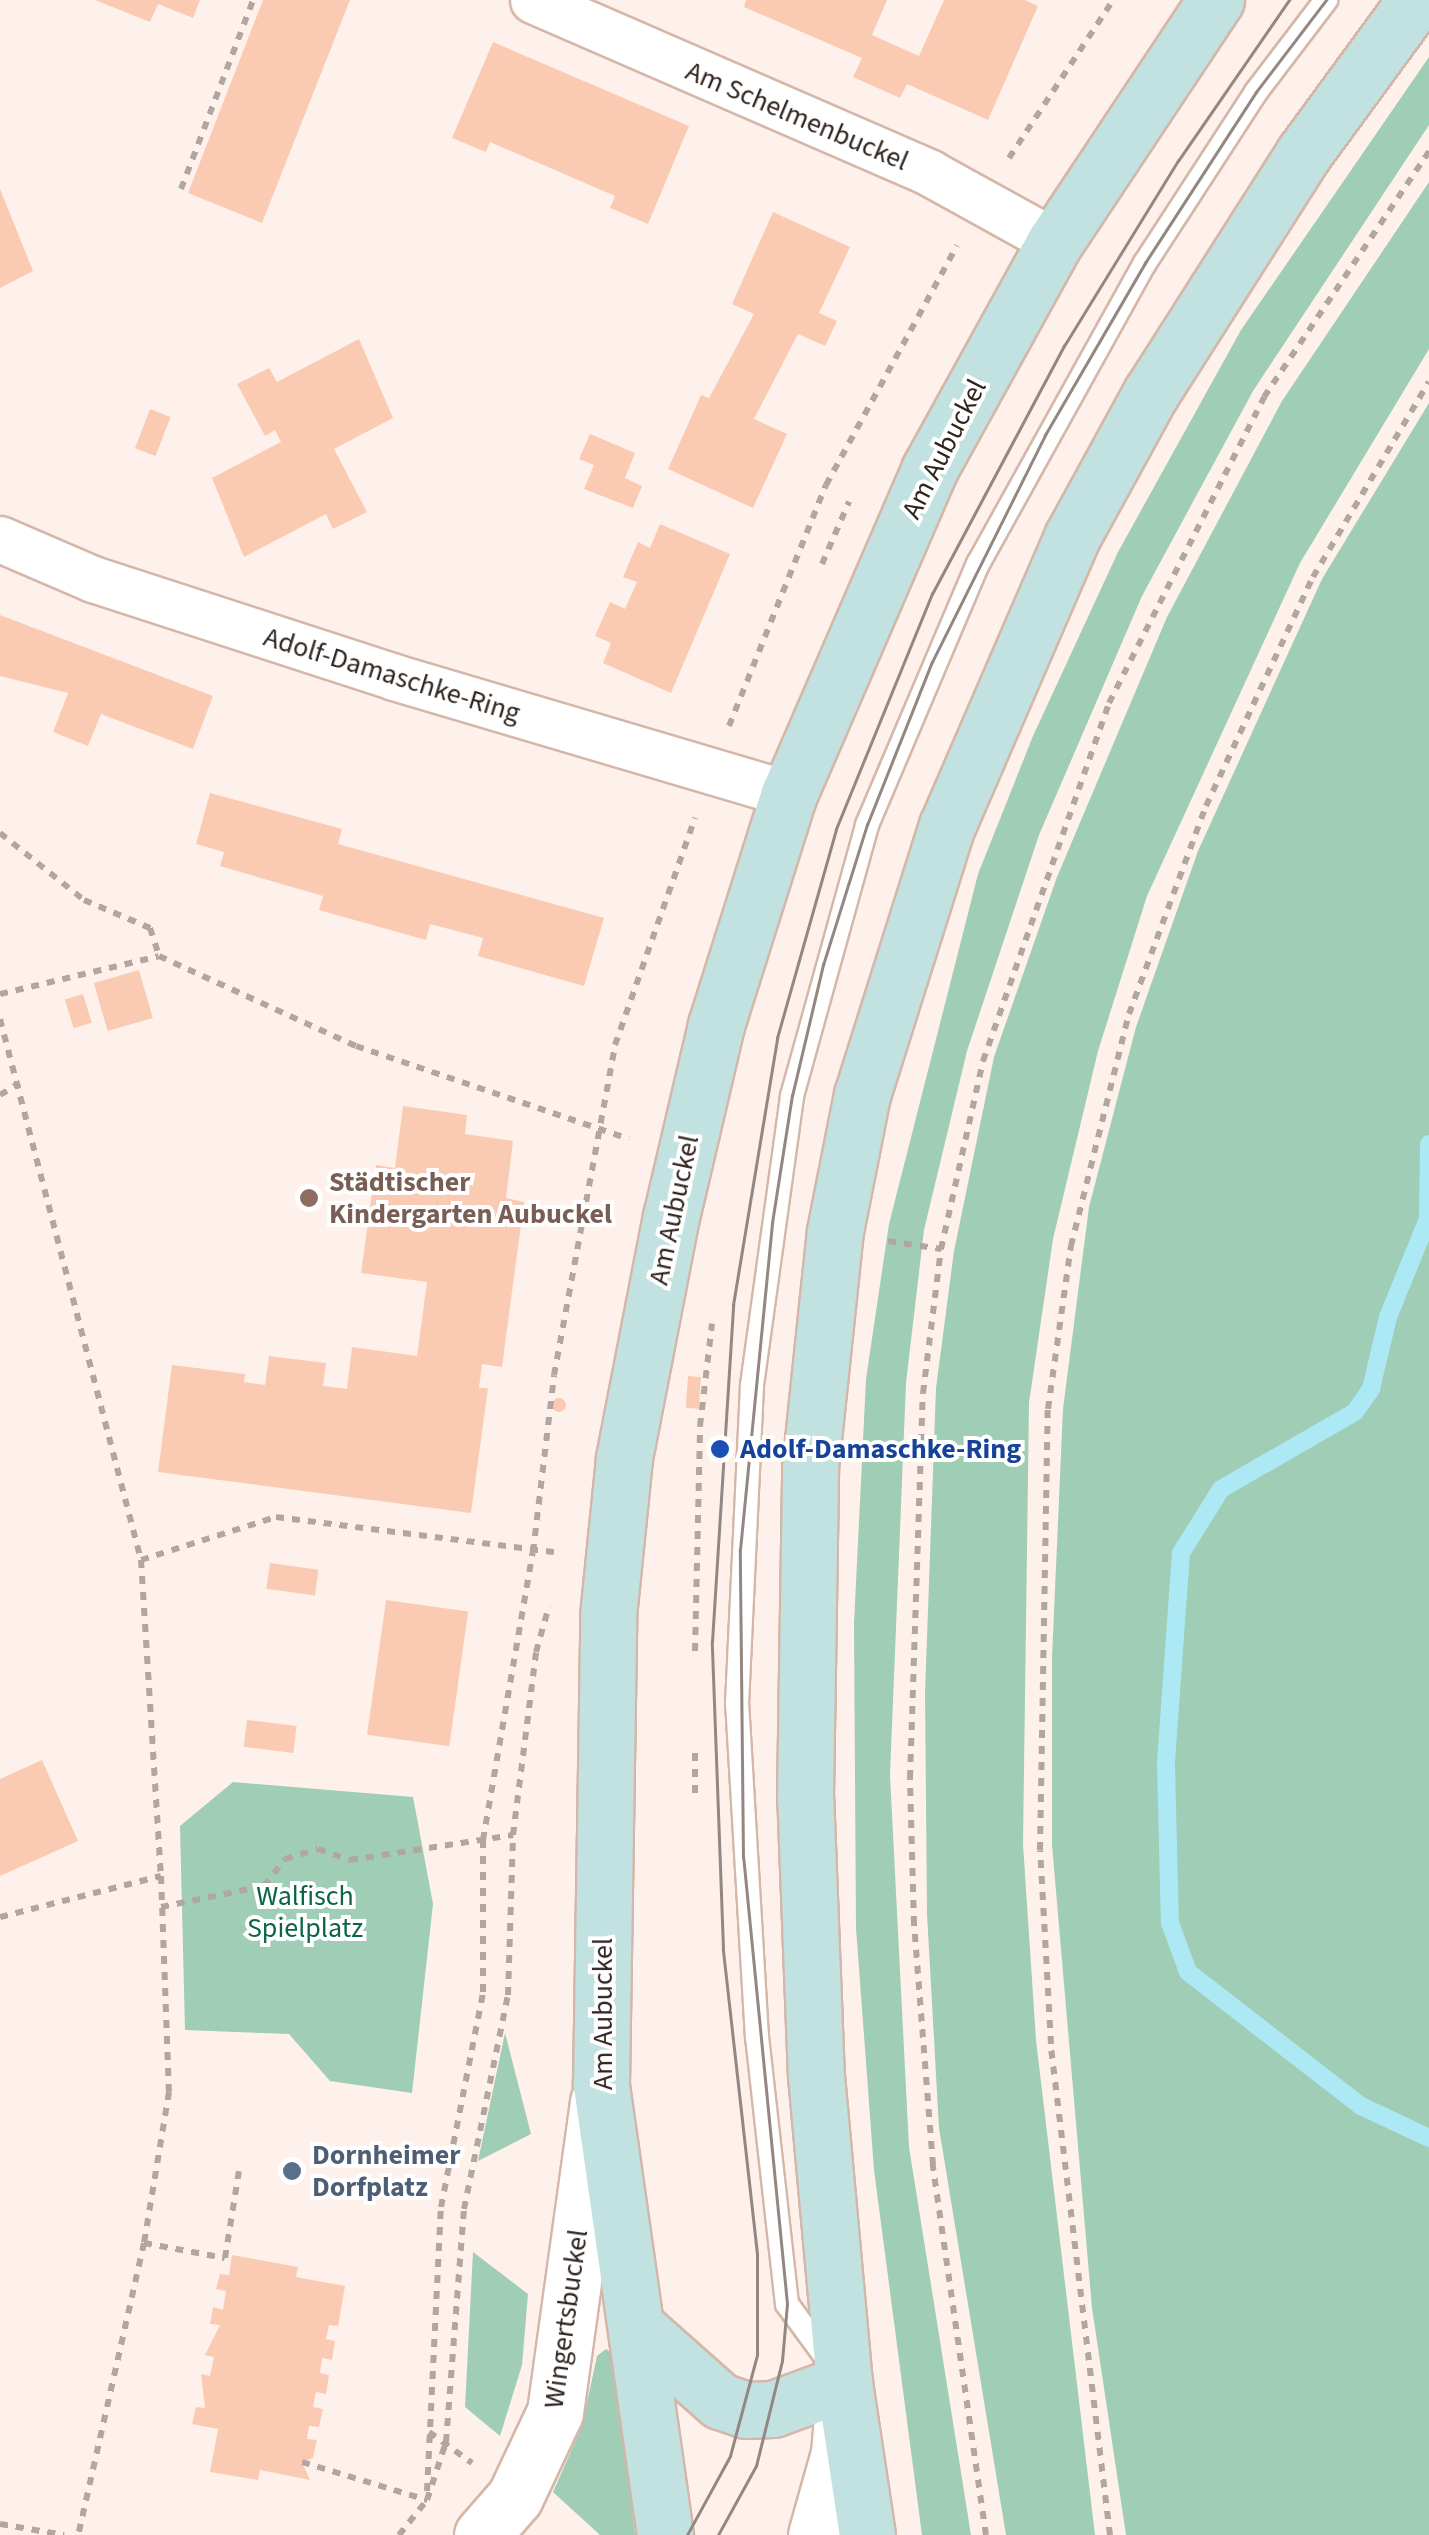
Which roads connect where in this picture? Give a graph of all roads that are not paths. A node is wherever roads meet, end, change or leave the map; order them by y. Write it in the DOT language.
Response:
graph roads {
  1 [pos="533,0"];
  2 [pos="1216,0"];
  3 [pos="1326,0"];
  4 [pos="1416,0"];
  5 [pos="1056,242"];
  6 [pos="0,539"];
  7 [pos="789,794"];
  8 [pos="600,2084"];
  9 [pos="640,2330"];
  10 [pos="844,2383"];
  11 [pos="482,2535"];
  12 [pos="665,2535"];
  13 [pos="816,2535"];
  14 [pos="867,2535"];
  1 -- 5 [label="street, Am Schelmenbuckel"];
  2 -- 5 [label="main road, Am Aubuckel"];
  3 -- 10 [label="lane"];
  4 -- 10 [label="main road"];
  5 -- 7 [label="main road, Am Aubuckel"];
  6 -- 7 [label="street, Adolf-Damaschke-Ring"];
  7 -- 8 [label="main road, Am Aubuckel"];
  8 -- 9 [label="main road, Am Aubuckel"];
  8 -- 11 [label="street, Wingertsbuckel"];
  9 -- 10 [label="main road"];
  9 -- 12 [label="main road, Am Aubuckel"];
  10 -- 13 [label="street"];
  10 -- 14 [label="main road"];
}
